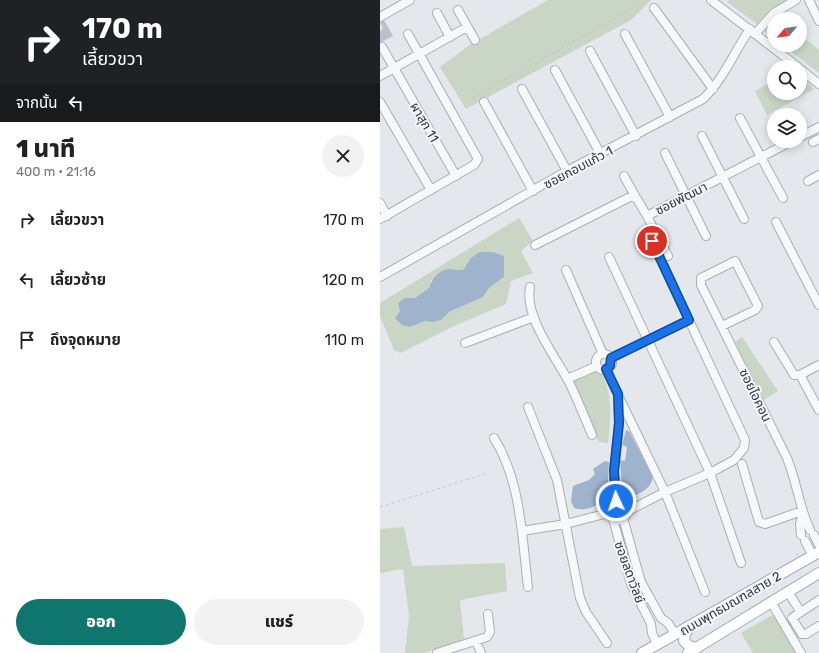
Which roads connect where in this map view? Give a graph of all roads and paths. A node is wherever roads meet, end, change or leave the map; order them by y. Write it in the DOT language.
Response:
graph roads {
  1 [pos="410,0"];
  2 [pos="641,0"];
  3 [pos="711,0"];
  4 [pos="796,0"];
  5 [pos="809,0"];
  6 [pos="654,8"];
  7 [pos="458,10"];
  8 [pos="437,13"];
  9 [pos="381,14"];
  10 [pos="819,20"];
  11 [pos="467,26"];
  12 [pos="753,31"];
  13 [pos="408,34"];
  14 [pos="625,34"];
  15 [pos="450,36"];
  16 [pos="475,40"];
  17 [pos="382,46"];
  18 [pos="590,51"];
  19 [pos="419,54"];
  20 [pos="789,60"];
  21 [pos="394,68"];
  22 [pos="555,70"];
  23 [pos="807,74"];
  24 [pos="380,76"];
  25 [pos="819,84"];
  26 [pos="522,89"];
  27 [pos="713,90"];
  28 [pos="472,98"];
  29 [pos="380,102"];
  30 [pos="484,102"];
  31 [pos="670,117"];
  32 [pos="740,118"];
  33 [pos="819,127"];
  34 [pos="807,133"];
  35 [pos="636,136"];
  36 [pos="702,136"];
  37 [pos="778,148"];
  38 [pos="665,153"];
  39 [pos="601,154"];
  40 [pos="761,157"];
  41 [pos="567,172"];
  42 [pos="819,175"];
  43 [pos="456,176"];
  44 [pos="624,176"];
  45 [pos="722,177"];
  46 [pos="808,181"];
  47 [pos="431,190"];
  48 [pos="533,191"];
  49 [pos="635,196"];
  50 [pos="686,196"];
  51 [pos="783,198"];
  52 [pos="380,203"];
  53 [pos="647,216"];
  54 [pos="383,217"];
  55 [pos="744,218"];
  56 [pos="776,222"];
  57 [pos="706,236"];
  58 [pos="652,241"];
  59 [pos="535,245"];
  60 [pos="668,256"];
  61 [pos="609,257"];
  62 [pos="566,270"];
  63 [pos="380,277"];
  64 [pos="530,287"];
  65 [pos="819,304"];
  66 [pos="534,317"];
  67 [pos="689,320"];
  68 [pos="722,326"];
  69 [pos="648,339"];
  70 [pos="774,342"];
  71 [pos="465,343"];
  72 [pos="603,354"];
  73 [pos="611,358"];
  74 [pos="819,365"];
  75 [pos="597,366"];
  76 [pos="606,369"];
  77 [pos="800,375"];
  78 [pos="568,379"];
  79 [pos="618,394"];
  80 [pos="528,407"];
  81 [pos="819,410"];
  82 [pos="592,435"];
  83 [pos="494,438"];
  84 [pos="742,464"];
  85 [pos="710,473"];
  86 [pos="486,474"];
  87 [pos="665,492"];
  88 [pos="616,501"];
  89 [pos="380,507"];
  90 [pos="802,512"];
  91 [pos="625,515"];
  92 [pos="610,516"];
  93 [pos="566,524"];
  94 [pos="522,531"];
  95 [pos="819,545"];
  96 [pos="816,554"];
  97 [pos="741,563"];
  98 [pos="818,576"];
  99 [pos="528,587"];
  100 [pos="705,592"];
  101 [pos="788,592"];
  102 [pos="819,600"];
  103 [pos="772,602"];
  104 [pos="800,612"];
  105 [pos="488,614"];
  106 [pos="661,618"];
  107 [pos="651,624"];
  108 [pos="690,626"];
  109 [pos="819,626"];
  110 [pos="675,634"];
  111 [pos="476,641"];
  112 [pos="607,642"];
  113 [pos="657,644"];
  114 [pos="698,650"];
  115 [pos="438,653"];
  116 [pos="481,653"];
  117 [pos="642,653"];
  118 [pos="688,653"];
  119 [pos="801,653"];
  1 -- 9 [label="street"];
  2 -- 28 [label="path"];
  3 -- 12 [label="street"];
  4 -- 12 [label="street, ซอยกอบแก้ว 1"];
  5 -- 10 [label="street"];
  6 -- 27 [label="street"];
  7 -- 11 [label="street"];
  8 -- 15 [label="street"];
  11 -- 15 [label="street"];
  11 -- 16 [label="street"];
  12 -- 20 [label="street"];
  12 -- 27 [label="street, ซอยกอบแก้ว 1"];
  13 -- 19 [label="street"];
  14 -- 31 [label="street"];
  15 -- 19 [label="street"];
  17 -- 21 [label="street, ผาสุก 11"];
  18 -- 35 [label="street"];
  19 -- 21 [label="street"];
  19 -- 43 [label="street"];
  21 -- 24 [label="street"];
  21 -- 43 [label="street, ผาสุก 11"];
  22 -- 39 [label="street"];
  23 -- 25 [label="street"];
  26 -- 41 [label="street"];
  27 -- 31 [label="street, ซอยกอบแก้ว 1"];
  29 -- 47 [label="street"];
  30 -- 48 [label="street"];
  31 -- 35 [label="street, ซอยกอบแก้ว 1"];
  32 -- 40 [label="street"];
  33 -- 34 [label="street"];
  35 -- 39 [label="street, ซอยกอบแก้ว 1"];
  36 -- 45 [label="street"];
  37 -- 40 [label="street, ซอยพัฒนา"];
  38 -- 50 [label="street"];
  39 -- 41 [label="street, ซอยกอบแก้ว 1"];
  40 -- 45 [label="street, ซอยพัฒนา"];
  40 -- 51 [label="street"];
  41 -- 48 [label="street, ซอยกอบแก้ว 1"];
  42 -- 46 [label="street"];
  43 -- 47 [label="street"];
  44 -- 49 [label="street"];
  45 -- 50 [label="street, ซอยพัฒนา"];
  45 -- 55 [label="street"];
  47 -- 54 [label="street"];
  48 -- 63 [label="street, ซอยกอบแก้ว 1"];
  49 -- 53 [label="street, ซอยพัฒนา"];
  49 -- 59 [label="street, ซอยพัฒนา"];
  50 -- 53 [label="street, ซอยพัฒนา"];
  50 -- 57 [label="street"];
  52 -- 54 [label="street"];
  53 -- 60 [label="street"];
  56 -- 65 [label="street"];
  58 -- 67 [label="street"];
  61 -- 69 [label="street"];
  62 -- 72 [label="street"];
  64 -- 66 [label="street"];
  66 -- 71 [label="street"];
  66 -- 78 [label="street"];
  67 -- 69 [label="street"];
  67 -- 85 [label="street"];
  68 -- 68 [label="street, ซอยไอคอน"];
  68 -- 90 [label="street, ซอยไอคอน"];
  69 -- 73 [label="street"];
  69 -- 85 [label="street"];
  70 -- 77 [label="street"];
  72 -- 73 [label="street"];
  72 -- 75 [label="street"];
  73 -- 76 [label="street"];
  74 -- 77 [label="street"];
  75 -- 76 [label="street"];
  75 -- 78 [label="street"];
  76 -- 79 [label="street"];
  77 -- 81 [label="street"];
  78 -- 82 [label="street"];
  79 -- 87 [label="street"];
  79 -- 88 [label="street"];
  80 -- 93 [label="street"];
  83 -- 94 [label="street"];
  84 -- 90 [label="street"];
  85 -- 87 [label="street"];
  85 -- 97 [label="street"];
  86 -- 89 [label="path"];
  87 -- 91 [label="street"];
  87 -- 100 [label="street"];
  88 -- 91 [label="street, ซอยลดาวัลย์"];
  88 -- 92 [label="street"];
  90 -- 95 [label="street, ซอยไอคอน"];
  90 -- 96 [label="street, ซอยไอคอน"];
  91 -- 92 [label="street"];
  91 -- 106 [label="street, ซอยลดาวัลย์"];
  92 -- 93 [label="street"];
  92 -- 107 [label="street, ซอยลดาวัลย์"];
  93 -- 94 [label="street"];
  93 -- 112 [label="street"];
  94 -- 99 [label="street"];
  96 -- 108 [label="main road, ถนนพุทธมณฑลสาย 2"];
  98 -- 101 [label="main road, ถนนพุทธมณฑลสาย 2"];
  101 -- 103 [label="main road, ถนนพุทธมณฑลสาย 2"];
  101 -- 104 [label="street"];
  102 -- 104 [label="street"];
  103 -- 114 [label="main road, ถนนพุทธมณฑลสาย 2"];
  103 -- 119 [label="street"];
  104 -- 109 [label="street"];
  105 -- 111 [label="street"];
  106 -- 107 [label="street"];
  106 -- 110 [label="street, ซอยลดาวัลย์"];
  107 -- 113 [label="street, ซอยลดาวัลย์"];
  108 -- 110 [label="main road, ถนนพุทธมณฑลสาย 2"];
  108 -- 114 [label="main road"];
  110 -- 113 [label="main road, ถนนพุทธมณฑลสาย 2"];
  111 -- 115 [label="street"];
  111 -- 116 [label="street"];
  113 -- 117 [label="main road, ถนนพุทธมณฑลสาย 2"];
  114 -- 118 [label="main road, ถนนพุทธมณฑลสาย 2"];
}
